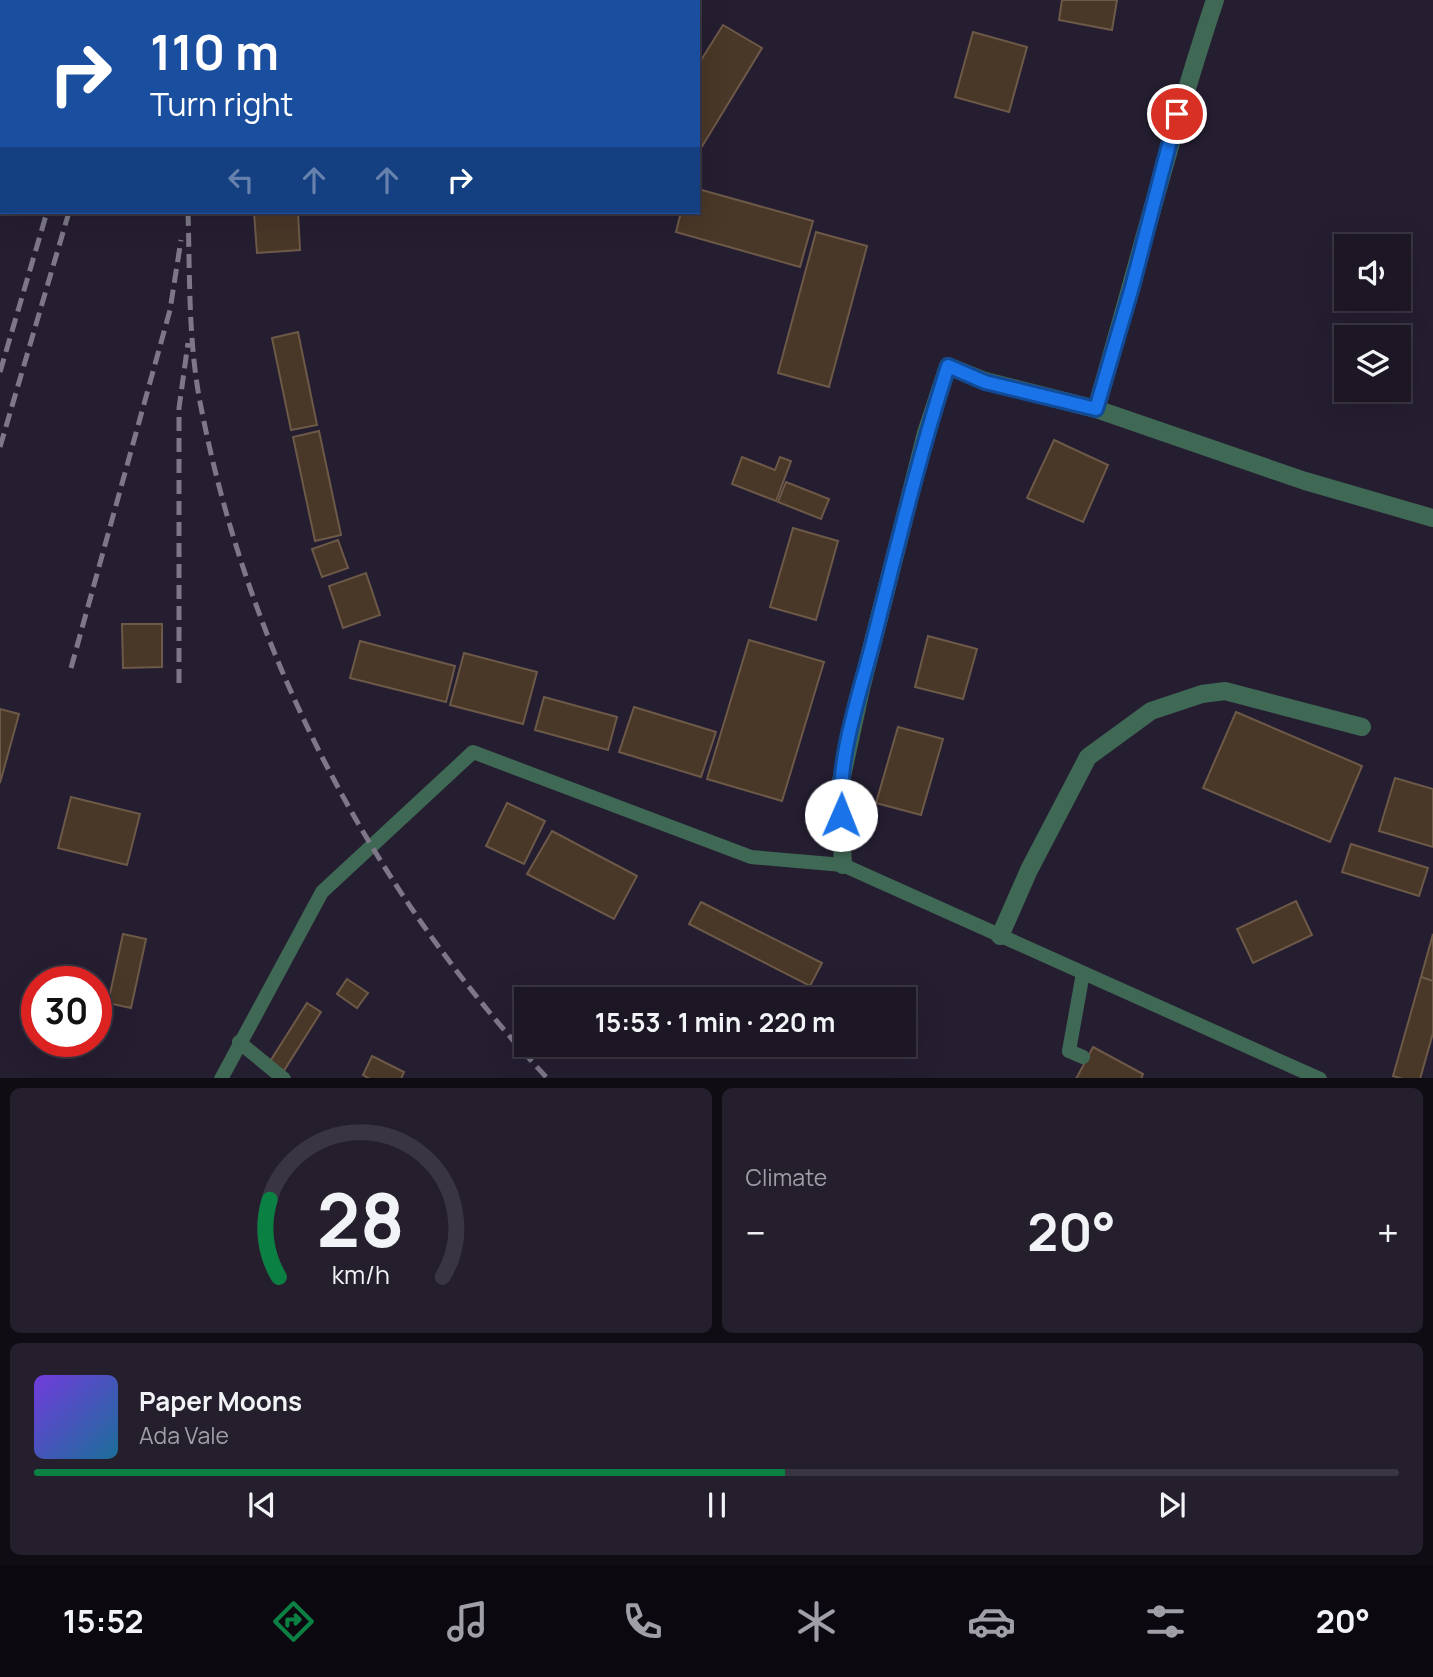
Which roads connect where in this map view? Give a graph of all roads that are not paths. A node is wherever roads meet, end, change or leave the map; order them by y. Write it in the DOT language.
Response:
graph roads {
  1 [pos="1214,0"];
  2 [pos="1096,409"];
  3 [pos="1433,518"];
  4 [pos="1362,727"];
  5 [pos="844,865"];
  6 [pos="1000,936"];
  7 [pos="1083,973"];
  8 [pos="239,1042"];
  9 [pos="1083,1057"];
  10 [pos="221,1078"];
  11 [pos="283,1078"];
  12 [pos="1318,1078"];
  1 -- 2 [label="street"];
  2 -- 3 [label="street"];
  2 -- 5 [label="street"];
  4 -- 6 [label="street"];
  5 -- 6 [label="lane"];
  5 -- 8 [label="lane"];
  6 -- 7 [label="lane"];
  7 -- 9 [label="lane"];
  7 -- 12 [label="lane"];
  8 -- 10 [label="lane"];
  8 -- 11 [label="lane"];
}
